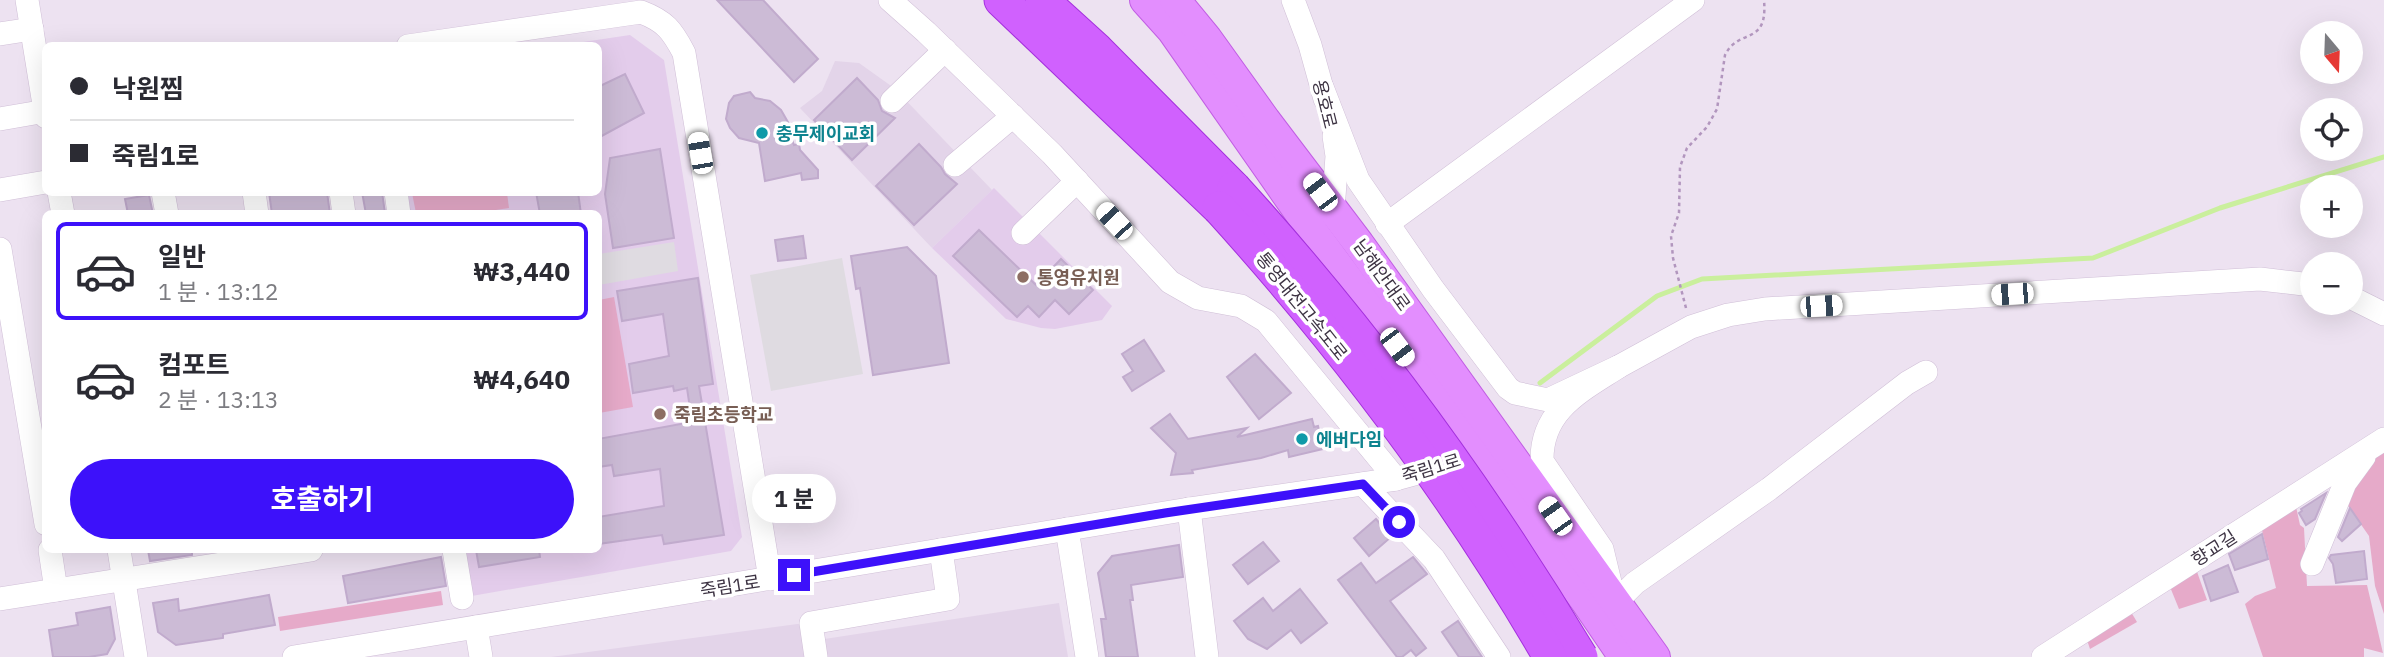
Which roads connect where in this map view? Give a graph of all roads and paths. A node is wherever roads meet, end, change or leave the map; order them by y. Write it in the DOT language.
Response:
graph roads {
  1 [pos="27,0"];
  2 [pos="890,0"];
  3 [pos="1001,0"];
  4 [pos="1042,0"];
  5 [pos="1146,0"];
  6 [pos="1175,0"];
  7 [pos="1693,0"];
  8 [pos="1764,0"];
  9 [pos="1297,4"];
  10 [pos="32,29"];
  11 [pos="0,34"];
  12 [pos="435,42"];
  13 [pos="945,50"];
  14 [pos="1322,87"];
  15 [pos="42,94"];
  16 [pos="892,101"];
  17 [pos="42,113"];
  18 [pos="1013,116"];
  19 [pos="0,119"];
  20 [pos="955,165"];
  21 [pos="1077,181"];
  22 [pos="42,183"];
  23 [pos="0,190"];
  24 [pos="1226,198"];
  25 [pos="1333,210"];
  26 [pos="1387,224"];
  27 [pos="1023,233"];
  28 [pos="0,248"];
  29 [pos="2300,284"];
  30 [pos="1684,298"];
  31 [pos="2363,303"];
  32 [pos="2384,314"];
  33 [pos="1618,367"];
  34 [pos="1926,372"];
  35 [pos="2377,443"];
  36 [pos="1489,447"];
  37 [pos="1396,479"];
  38 [pos="1363,484"];
  39 [pos="42,500"];
  40 [pos="1189,509"];
  41 [pos="1067,529"];
  42 [pos="941,550"];
  43 [pos="51,553"];
  44 [pos="120,553"];
  45 [pos="268,553"];
  46 [pos="454,553"];
  47 [pos="226,556"];
  48 [pos="2312,564"];
  49 [pos="124,579"];
  50 [pos="770,579"];
  51 [pos="57,590"];
  52 [pos="462,598"];
  53 [pos="0,599"];
  54 [pos="1609,615"];
  55 [pos="476,627"];
  56 [pos="2078,647"];
  57 [pos="136,657"];
  58 [pos="294,657"];
  59 [pos="481,657"];
  60 [pos="816,657"];
  61 [pos="1087,657"];
  62 [pos="1207,657"];
  63 [pos="1499,657"];
  64 [pos="1550,657"];
  65 [pos="1581,657"];
  66 [pos="1624,657"];
  67 [pos="1655,657"];
  68 [pos="2043,657"];
  1 -- 10 [label="street"];
  2 -- 13 [label="street"];
  3 -- 24 [label="highway, 통영대전고속도로"];
  4 -- 24 [label="highway, 통영대전고속도로"];
  5 -- 36 [label="main road, 남해안대로"];
  6 -- 25 [label="main road, 남해안대로"];
  7 -- 26 [label="street"];
  8 -- 30 [label="path"];
  9 -- 14 [label="street, 용호로"];
  10 -- 11 [label="street"];
  10 -- 15 [label="street"];
  12 -- 50 [label="street"];
  13 -- 16 [label="street"];
  13 -- 18 [label="street"];
  14 -- 25 [label="street, 용호로"];
  14 -- 26 [label="street"];
  17 -- 19 [label="street"];
  18 -- 20 [label="street"];
  18 -- 21 [label="street"];
  21 -- 27 [label="street"];
  21 -- 37 [label="street"];
  22 -- 23 [label="street"];
  24 -- 64 [label="highway, 통영대전고속도로, bridge"];
  24 -- 65 [label="highway, 통영대전고속도로, bridge"];
  25 -- 36 [label="main road, 남해안대로"];
  26 -- 33 [label="street"];
  28 -- 39 [label="street"];
  29 -- 33 [label="street"];
  31 -- 32 [label="street"];
  33 -- 54 [label="street"];
  34 -- 54 [label="street"];
  35 -- 48 [label="street"];
  35 -- 56 [label="street, 향교길"];
  36 -- 37 [label="street, 죽림1로"];
  36 -- 54 [label="main road, 남해안대로"];
  37 -- 38 [label="street, 죽림1로"];
  38 -- 40 [label="street, 죽림1로"];
  38 -- 63 [label="street"];
  40 -- 41 [label="street, 죽림1로"];
  40 -- 62 [label="street"];
  41 -- 42 [label="street, 죽림1로"];
  41 -- 61 [label="street"];
  42 -- 50 [label="street, 죽림1로"];
  42 -- 60 [label="street"];
  43 -- 51 [label="street"];
  44 -- 49 [label="street"];
  45 -- 47 [label="street"];
  46 -- 52 [label="street"];
  47 -- 49 [label="street"];
  49 -- 51 [label="street"];
  49 -- 57 [label="street"];
  50 -- 55 [label="street, 죽림1로"];
  51 -- 53 [label="street"];
  54 -- 64 [label="street"];
  54 -- 66 [label="main road, 남해안대로"];
  54 -- 67 [label="main road, 남해안대로"];
  55 -- 58 [label="street, 죽림1로"];
  55 -- 59 [label="street"];
  56 -- 68 [label="street, 향교길"];
}
